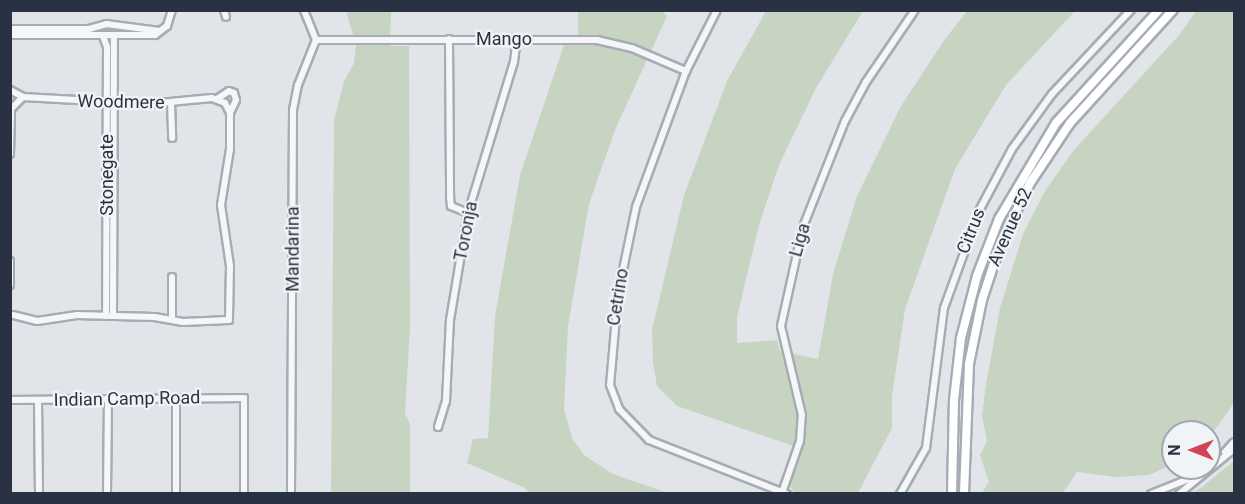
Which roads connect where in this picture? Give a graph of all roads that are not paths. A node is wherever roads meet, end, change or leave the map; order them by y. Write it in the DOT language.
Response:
graph roads {
  1 [pos="172,10"];
  2 [pos="304,10"];
  3 [pos="717,10"];
  4 [pos="915,10"];
  5 [pos="1131,10"];
  6 [pos="1159,10"];
  7 [pos="1173,10"];
  8 [pos="113,26"];
  9 [pos="10,29"];
  10 [pos="160,31"];
  11 [pos="10,35"];
  12 [pos="103,36"];
  13 [pos="113,37"];
  14 [pos="449,39"];
  15 [pos="517,39"];
  16 [pos="315,40"];
  17 [pos="686,71"];
  18 [pos="10,90"];
  19 [pos="23,97"];
  20 [pos="217,99"];
  21 [pos="110,102"];
  22 [pos="171,103"];
  23 [pos="229,110"];
  24 [pos="11,115"];
  25 [pos="172,138"];
  26 [pos="10,154"];
  27 [pos="468,213"];
  28 [pos="10,261"];
  29 [pos="172,277"];
  30 [pos="10,285"];
  31 [pos="11,314"];
  32 [pos="110,316"];
  33 [pos="172,319"];
  34 [pos="176,398"];
  35 [pos="108,399"];
  36 [pos="10,400"];
  37 [pos="38,400"];
  38 [pos="438,428"];
  39 [pos="1234,442"];
  40 [pos="1234,449"];
  41 [pos="1221,456"];
  42 [pos="1221,459"];
  43 [pos="1187,480"];
  44 [pos="1195,480"];
  45 [pos="785,491"];
  46 [pos="39,494"];
  47 [pos="107,494"];
  48 [pos="176,494"];
  49 [pos="244,494"];
  50 [pos="291,494"];
  51 [pos="900,494"];
  52 [pos="952,494"];
  53 [pos="964,494"];
  54 [pos="1151,494"];
  55 [pos="1179,494"];
  1 -- 10 [label="street"];
  2 -- 16 [label="street"];
  3 -- 17 [label="street, Cetrino"];
  4 -- 45 [label="street, Liga"];
  5 -- 51 [label="street, Citrus"];
  6 -- 52 [label="main road, Avenue 52"];
  7 -- 53 [label="main road, Avenue 52"];
  8 -- 9 [label="street"];
  8 -- 10 [label="street"];
  8 -- 13 [label="street, Stonegate"];
  10 -- 13 [label="street"];
  11 -- 12 [label="street"];
  12 -- 13 [label="street"];
  12 -- 21 [label="street, Stonegate"];
  13 -- 21 [label="street, Stonegate"];
  14 -- 15 [label="street, Mango"];
  14 -- 16 [label="street, Mango"];
  14 -- 27 [label="street"];
  15 -- 17 [label="street, Mango"];
  15 -- 27 [label="street, Toronja"];
  16 -- 50 [label="street, Mandarina"];
  17 -- 45 [label="street, Cetrino"];
  18 -- 19 [label="street"];
  19 -- 21 [label="street, Woodmere"];
  19 -- 24 [label="street"];
  20 -- 22 [label="street, Woodmere"];
  20 -- 23 [label="street"];
  20 -- 23 [label="street, Woodmere"];
  21 -- 22 [label="street, Woodmere"];
  21 -- 32 [label="street, Stonegate"];
  22 -- 25 [label="street"];
  23 -- 33 [label="street"];
  24 -- 26 [label="street"];
  27 -- 38 [label="street, Toronja"];
  28 -- 30 [label="street"];
  29 -- 33 [label="street"];
  31 -- 32 [label="street"];
  32 -- 33 [label="street"];
  34 -- 35 [label="street, Indian Camp Road"];
  34 -- 48 [label="street"];
  34 -- 49 [label="street, Indian Camp Road"];
  35 -- 37 [label="street, Indian Camp Road"];
  35 -- 47 [label="street"];
  36 -- 37 [label="street, Indian Camp Road"];
  37 -- 46 [label="street"];
  39 -- 41 [label="street"];
  40 -- 42 [label="street"];
  43 -- 54 [label="street"];
  44 -- 55 [label="street"];
}
